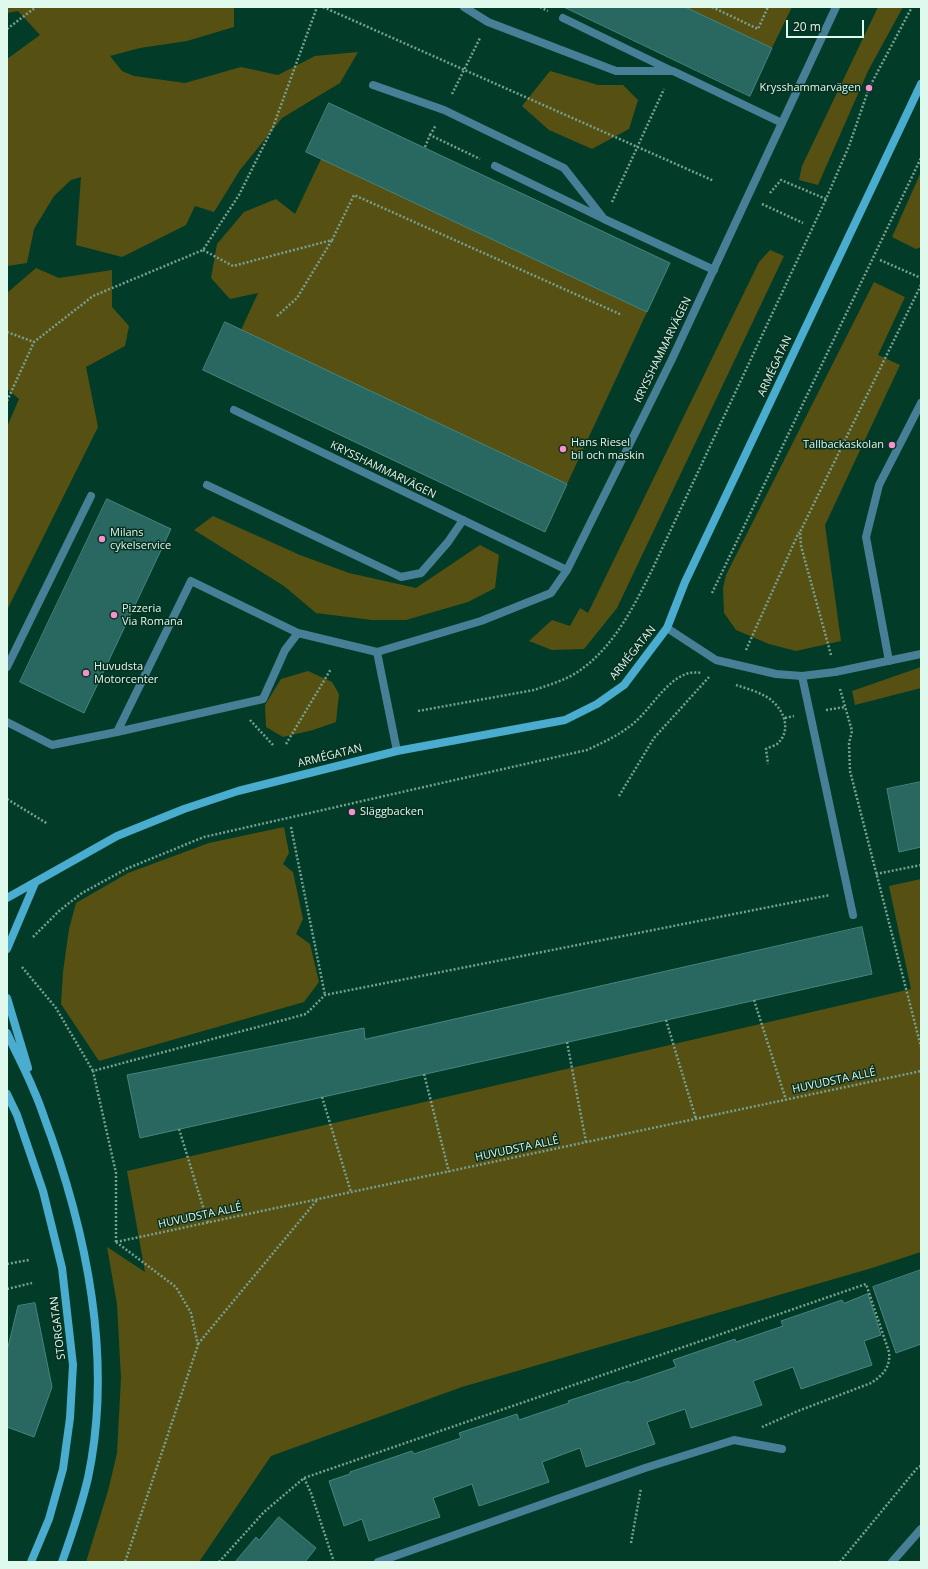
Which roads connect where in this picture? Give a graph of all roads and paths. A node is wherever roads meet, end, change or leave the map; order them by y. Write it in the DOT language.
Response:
graph roads {
  1 [pos="36,7"];
  2 [pos="316,7"];
  3 [pos="323,7"];
  4 [pos="464,7"];
  5 [pos="712,7"];
  6 [pos="768,7"];
  7 [pos="836,7"];
  8 [pos="912,7"];
  9 [pos="563,18"];
  10 [pos="488,22"];
  11 [pos="7,29"];
  12 [pos="464,69"];
  13 [pos="673,71"];
  14 [pos="921,84"];
  15 [pos="373,85"];
  16 [pos="444,110"];
  17 [pos="782,123"];
  18 [pos="638,146"];
  19 [pos="425,147"];
  20 [pos="921,158"];
  21 [pos="495,166"];
  22 [pos="714,181"];
  23 [pos="826,199"];
  24 [pos="604,219"];
  25 [pos="803,223"];
  26 [pos="332,240"];
  27 [pos="203,250"];
  28 [pos="880,260"];
  29 [pos="714,270"];
  30 [pos="921,278"];
  31 [pos="622,315"];
  32 [pos="277,316"];
  33 [pos="7,332"];
  34 [pos="34,342"];
  35 [pos="7,402"];
  36 [pos="921,403"];
  37 [pos="234,410"];
  38 [pos="206,485"];
  39 [pos="91,496"];
  40 [pos="463,520"];
  41 [pos="800,532"];
  42 [pos="567,570"];
  43 [pos="712,593"];
  44 [pos="667,628"];
  45 [pos="298,633"];
  46 [pos="377,652"];
  47 [pos="921,654"];
  48 [pos="889,661"];
  49 [pos="739,666"];
  50 [pos="7,667"];
  51 [pos="331,669"];
  52 [pos="802,676"];
  53 [pos="732,683"];
  54 [pos="237,705"];
  55 [pos="418,711"];
  56 [pos="7,722"];
  57 [pos="117,732"];
  58 [pos="286,744"];
  59 [pos="273,745"];
  60 [pos="397,751"];
  61 [pos="768,764"];
  62 [pos="619,796"];
  63 [pos="7,798"];
  64 [pos="48,824"];
  65 [pos="291,827"];
  66 [pos="921,865"];
  67 [pos="876,874"];
  68 [pos="35,883"];
  69 [pos="848,891"];
  70 [pos="7,898"];
  71 [pos="853,915"];
  72 [pos="29,940"];
  73 [pos="7,949"];
  74 [pos="22,967"];
  75 [pos="325,995"];
  76 [pos="7,998"];
  77 [pos="754,1000"];
  78 [pos="666,1020"];
  79 [pos="7,1033"];
  80 [pos="567,1042"];
  81 [pos="93,1071"];
  82 [pos="921,1071"];
  83 [pos="424,1074"];
  84 [pos="35,1092"];
  85 [pos="7,1094"];
  86 [pos="322,1097"];
  87 [pos="786,1100"];
  88 [pos="696,1119"];
  89 [pos="179,1129"];
  90 [pos="586,1142"];
  91 [pos="449,1172"];
  92 [pos="351,1192"];
  93 [pos="317,1200"];
  94 [pos="208,1223"];
  95 [pos="116,1242"];
  96 [pos="29,1260"];
  97 [pos="7,1264"];
  98 [pos="32,1283"];
  99 [pos="7,1288"];
  100 [pos="198,1345"];
  101 [pos="734,1440"];
  102 [pos="782,1448"];
  103 [pos="921,1466"];
  104 [pos="645,1468"];
  105 [pos="304,1478"];
  106 [pos="921,1529"];
  107 [pos="631,1543"];
  108 [pos="31,1562"];
  109 [pos="62,1562"];
  110 [pos="125,1562"];
  111 [pos="219,1562"];
  112 [pos="334,1562"];
  113 [pos="378,1562"];
  114 [pos="840,1562"];
  115 [pos="892,1562"];
  1 -- 11 [label="path"];
  2 -- 27 [label="path"];
  3 -- 12 [label="path"];
  4 -- 10 [label="street"];
  5 -- 6 [label="path"];
  7 -- 17 [label="street, KRYSSHAMMARVÄGEN"];
  8 -- 23 [label="path"];
  9 -- 13 [label="street"];
  10 -- 12 [label="path"];
  10 -- 13 [label="street"];
  12 -- 16 [label="path"];
  12 -- 18 [label="path"];
  13 -- 17 [label="street"];
  13 -- 18 [label="path"];
  14 -- 44 [label="street, ARMÉGATAN"];
  15 -- 16 [label="street"];
  16 -- 24 [label="street"];
  17 -- 29 [label="street, KRYSSHAMMARVÄGEN"];
  18 -- 22 [label="path"];
  18 -- 24 [label="path"];
  19 -- 21 [label="path"];
  20 -- 43 [label="path"];
  21 -- 24 [label="street"];
  23 -- 25 [label="path"];
  23 -- 55 [label="path"];
  24 -- 29 [label="street"];
  26 -- 27 [label="path"];
  26 -- 31 [label="path"];
  26 -- 32 [label="path"];
  27 -- 34 [label="path"];
  28 -- 30 [label="path"];
  29 -- 42 [label="street, KRYSSHAMMARVÄGEN"];
  33 -- 34 [label="path"];
  34 -- 35 [label="path"];
  36 -- 48 [label="street"];
  37 -- 40 [label="street, KRYSSHAMMARVÄGEN"];
  38 -- 40 [label="street"];
  39 -- 50 [label="street"];
  40 -- 42 [label="street, KRYSSHAMMARVÄGEN"];
  41 -- 49 [label="path"];
  42 -- 46 [label="street, KRYSSHAMMARVÄGEN"];
  44 -- 49 [label="street"];
  44 -- 60 [label="street, ARMÉGATAN"];
  45 -- 46 [label="street"];
  45 -- 54 [label="street"];
  45 -- 57 [label="street"];
  46 -- 60 [label="street"];
  47 -- 48 [label="street"];
  48 -- 52 [label="street"];
  49 -- 52 [label="street"];
  51 -- 58 [label="path"];
  52 -- 69 [label="street"];
  53 -- 61 [label="path"];
  54 -- 57 [label="street"];
  54 -- 59 [label="path"];
  56 -- 57 [label="street"];
  60 -- 68 [label="street, ARMÉGATAN"];
  62 -- 72 [label="path"];
  63 -- 64 [label="path"];
  65 -- 75 [label="path"];
  66 -- 67 [label="path"];
  68 -- 70 [label="street, ARMÉGATAN"];
  68 -- 73 [label="street"];
  69 -- 71 [label="street"];
  69 -- 75 [label="path"];
  74 -- 81 [label="path"];
  75 -- 81 [label="path"];
  76 -- 84 [label="street"];
  77 -- 87 [label="path"];
  78 -- 88 [label="path"];
  79 -- 84 [label="street"];
  80 -- 90 [label="path"];
  81 -- 95 [label="path"];
  82 -- 87 [label="path, HUVUDSTA ALLÉ"];
  83 -- 91 [label="path"];
  84 -- 109 [label="street"];
  85 -- 108 [label="street, STORGATAN"];
  86 -- 92 [label="path"];
  87 -- 88 [label="path, HUVUDSTA ALLÉ"];
  88 -- 90 [label="path, HUVUDSTA ALLÉ"];
  89 -- 94 [label="path"];
  90 -- 91 [label="path, HUVUDSTA ALLÉ"];
  91 -- 92 [label="path, HUVUDSTA ALLÉ"];
  92 -- 93 [label="path, HUVUDSTA ALLÉ"];
  93 -- 94 [label="path, HUVUDSTA ALLÉ"];
  93 -- 100 [label="path"];
  94 -- 95 [label="path, HUVUDSTA ALLÉ"];
  95 -- 100 [label="path"];
  96 -- 97 [label="path"];
  98 -- 99 [label="path"];
  100 -- 110 [label="path"];
  101 -- 102 [label="street"];
  101 -- 104 [label="street"];
  101 -- 105 [label="path"];
  103 -- 114 [label="path"];
  104 -- 107 [label="path"];
  104 -- 113 [label="street"];
  105 -- 111 [label="path"];
  105 -- 112 [label="path"];
  106 -- 115 [label="street"];
}
